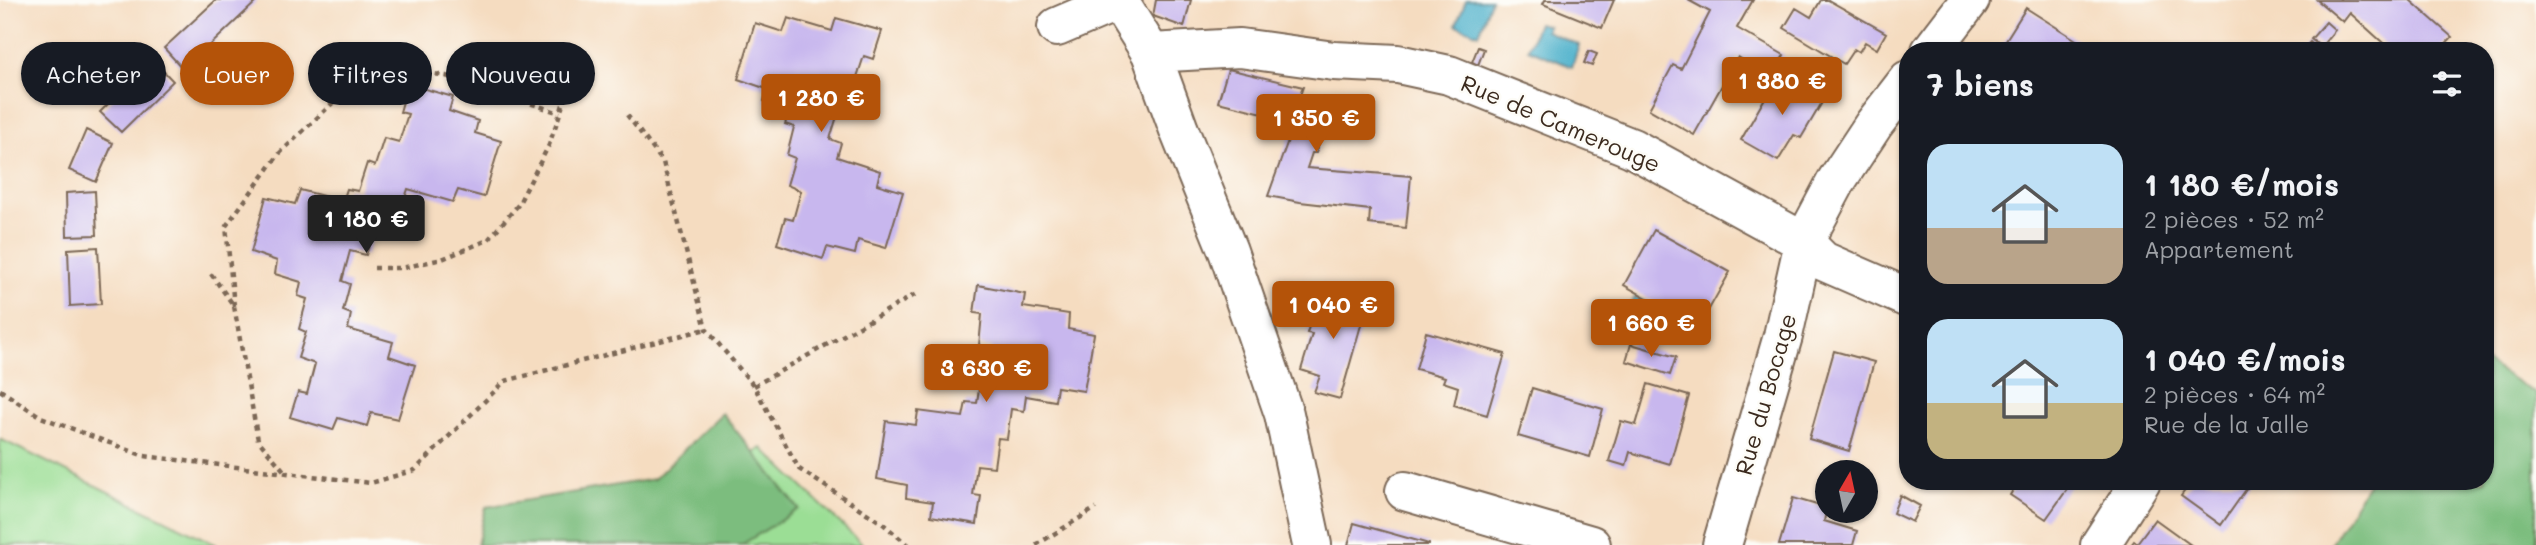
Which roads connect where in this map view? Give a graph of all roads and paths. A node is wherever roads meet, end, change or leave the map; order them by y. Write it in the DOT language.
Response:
graph roads {
  1 [pos="1118,0"];
  2 [pos="1970,0"];
  3 [pos="1056,27"];
  4 [pos="1938,42"];
  5 [pos="1151,52"];
  6 [pos="1899,92"];
  7 [pos="563,105"];
  8 [pos="560,113"];
  9 [pos="627,116"];
  10 [pos="1804,242"];
  11 [pos="374,268"];
  12 [pos="211,274"];
  13 [pos="918,293"];
  14 [pos="1899,294"];
  15 [pos="234,306"];
  16 [pos="706,329"];
  17 [pos="754,386"];
  18 [pos="0,390"];
  19 [pos="287,473"];
  20 [pos="2135,490"];
  21 [pos="1405,491"];
  22 [pos="1096,508"];
  23 [pos="908,545"];
  24 [pos="1036,545"];
  25 [pos="1312,545"];
  26 [pos="1591,545"];
  27 [pos="1722,545"];
  28 [pos="2100,545"];
  1 -- 3 [label="street"];
  1 -- 5 [label="street"];
  2 -- 4 [label="street"];
  5 -- 10 [label="street, Rue de Camerouge"];
  5 -- 25 [label="street"];
  6 -- 10 [label="street"];
  7 -- 8 [label="path"];
  8 -- 11 [label="path"];
  8 -- 15 [label="path"];
  9 -- 16 [label="path"];
  10 -- 14 [label="street, Rue de Camerouge"];
  10 -- 27 [label="street, Rue du Bocage"];
  12 -- 15 [label="path"];
  13 -- 17 [label="path"];
  15 -- 19 [label="path"];
  16 -- 17 [label="path"];
  16 -- 19 [label="path"];
  17 -- 23 [label="path"];
  18 -- 19 [label="path"];
  20 -- 28 [label="street"];
  21 -- 26 [label="street"];
  22 -- 24 [label="path"];
}
